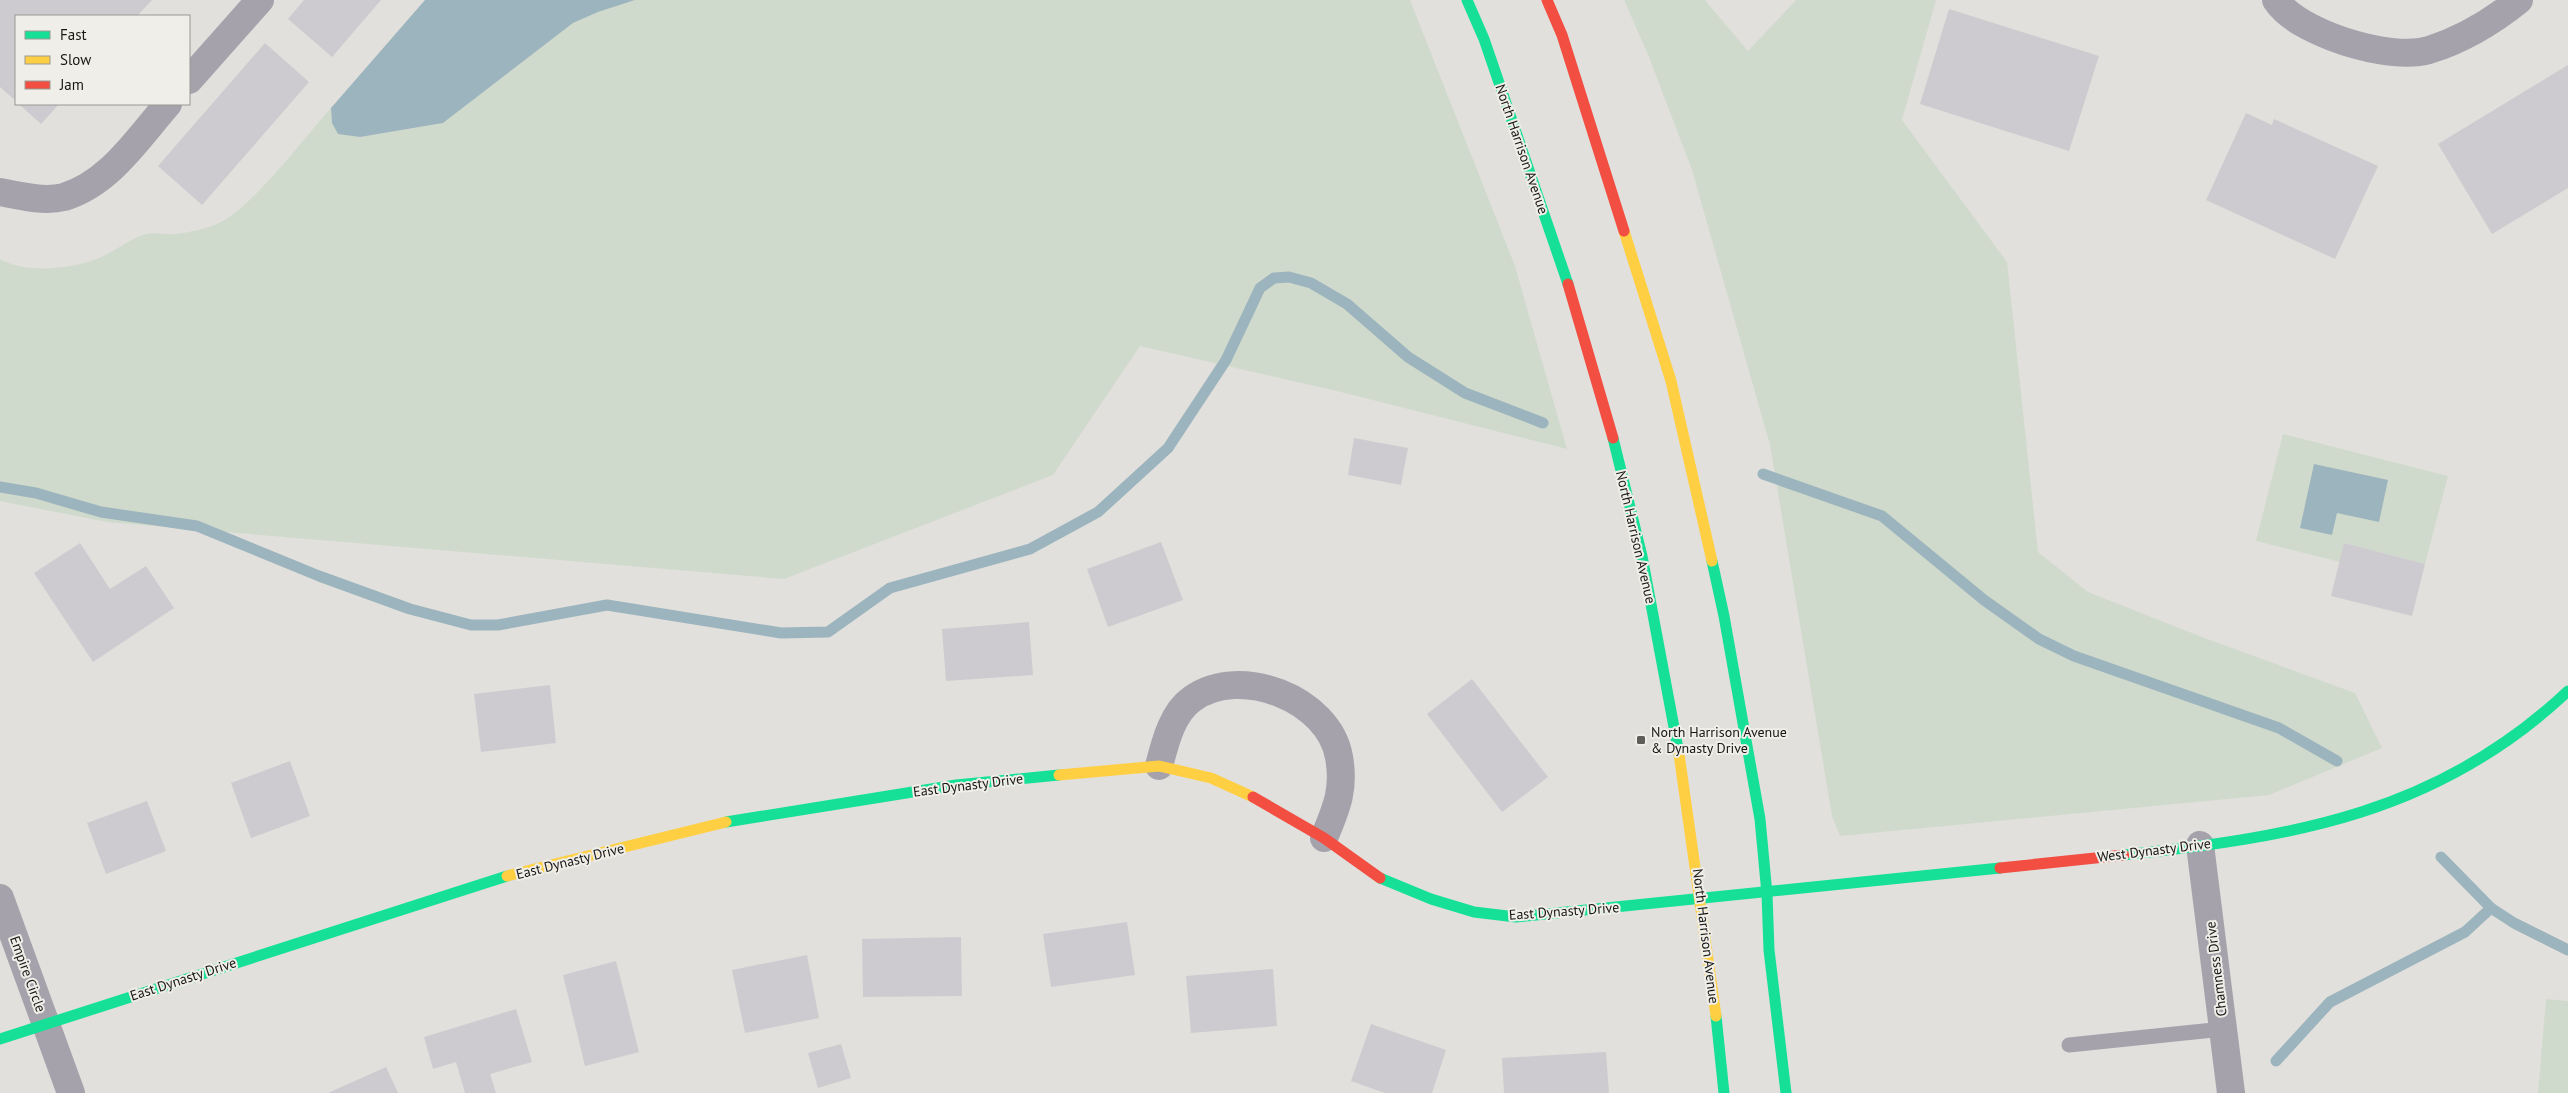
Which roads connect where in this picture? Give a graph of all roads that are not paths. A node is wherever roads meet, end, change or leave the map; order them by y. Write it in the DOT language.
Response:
graph roads {
  1 [pos="260,0"];
  2 [pos="1467,0"];
  3 [pos="1546,0"];
  4 [pos="2276,0"];
  5 [pos="2519,0"];
  6 [pos="190,79"];
  7 [pos="167,105"];
  8 [pos="0,192"];
  9 [pos="2568,691"];
  10 [pos="1159,766"];
  11 [pos="1324,838"];
  12 [pos="2200,845"];
  13 [pos="1767,894"];
  14 [pos="0,898"];
  15 [pos="1703,900"];
  16 [pos="46,1022"];
  17 [pos="2223,1029"];
  18 [pos="0,1039"];
  19 [pos="2069,1045"];
  20 [pos="70,1093"];
  21 [pos="1724,1093"];
  22 [pos="1786,1093"];
  23 [pos="2231,1093"];
  1 -- 6 [label="street"];
  2 -- 15 [label="street, North Harrison Avenue"];
  3 -- 13 [label="street"];
  4 -- 5 [label="street"];
  7 -- 8 [label="street"];
  9 -- 12 [label="street, West Dynasty Drive"];
  10 -- 11 [label="street, East Dynasty Drive"];
  10 -- 11 [label="street"];
  10 -- 16 [label="street, East Dynasty Drive"];
  11 -- 15 [label="street, East Dynasty Drive"];
  12 -- 13 [label="street, West Dynasty Drive"];
  12 -- 17 [label="street, Chamness Drive"];
  13 -- 15 [label="street, West Dynasty Drive"];
  13 -- 22 [label="street"];
  14 -- 16 [label="street, Empire Circle"];
  15 -- 21 [label="street, North Harrison Avenue"];
  16 -- 18 [label="street, East Dynasty Drive"];
  16 -- 20 [label="street, Empire Circle"];
  17 -- 19 [label="lane"];
  17 -- 23 [label="street, Chamness Drive"];
}
